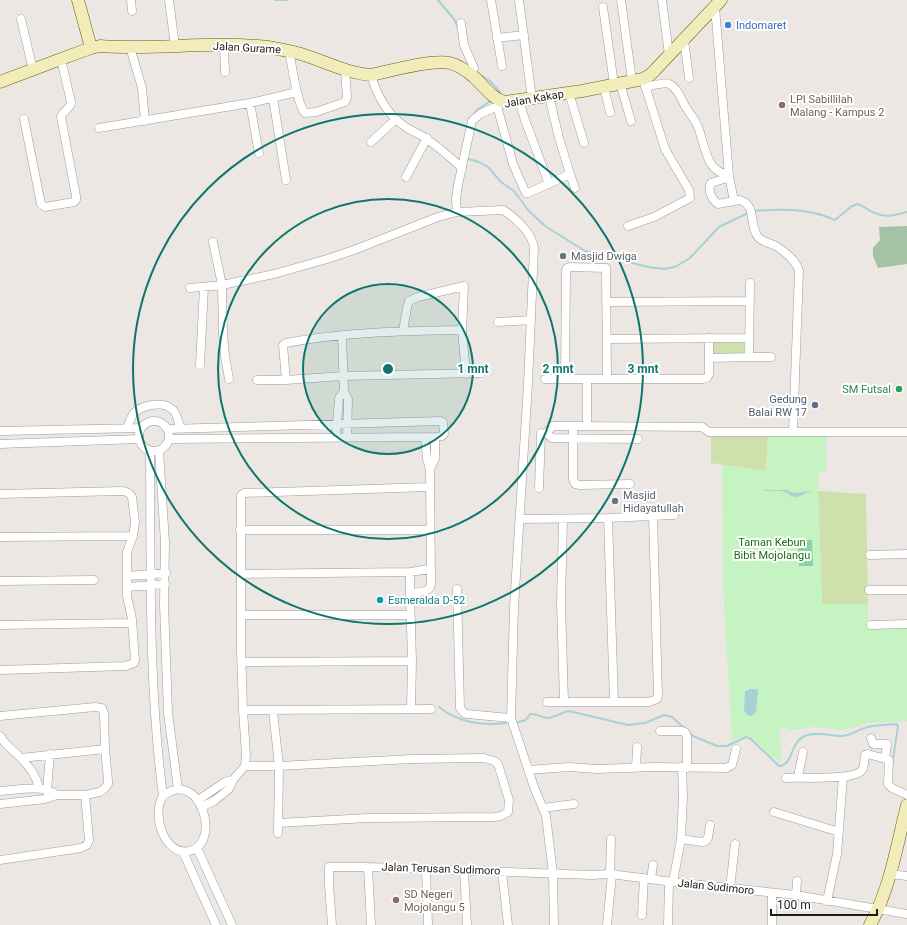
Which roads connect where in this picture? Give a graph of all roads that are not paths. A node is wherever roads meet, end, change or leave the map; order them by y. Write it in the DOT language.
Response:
graph roads {
  1 [pos="78,0"];
  2 [pos="131,0"];
  3 [pos="169,0"];
  4 [pos="491,0"];
  5 [pos="519,0"];
  6 [pos="621,0"];
  7 [pos="662,0"];
  8 [pos="718,4"];
  9 [pos="603,8"];
  10 [pos="132,11"];
  11 [pos="21,19"];
  12 [pos="461,23"];
  13 [pos="524,35"];
  14 [pos="497,38"];
  15 [pos="684,40"];
  16 [pos="175,46"];
  17 [pos="224,46"];
  18 [pos="130,47"];
  19 [pos="91,48"];
  20 [pos="290,51"];
  21 [pos="669,56"];
  22 [pos="60,59"];
  23 [pos="502,66"];
  24 [pos="32,70"];
  25 [pos="345,70"];
  26 [pos="225,72"];
  27 [pos="472,72"];
  28 [pos="371,75"];
  29 [pos="689,78"];
  30 [pos="0,82"];
  31 [pos="626,83"];
  32 [pos="298,92"];
  33 [pos="569,93"];
  34 [pos="549,96"];
  35 [pos="273,98"];
  36 [pos="532,99"];
  37 [pos="497,100"];
  38 [pos="519,100"];
  39 [pos="250,103"];
  40 [pos="610,112"];
  41 [pos="24,119"];
  42 [pos="396,119"];
  43 [pos="145,121"];
  44 [pos="631,121"];
  45 [pos="99,128"];
  46 [pos="427,138"];
  47 [pos="371,142"];
  48 [pos="584,142"];
  49 [pos="259,153"];
  50 [pos="463,161"];
  51 [pos="570,174"];
  52 [pos="729,175"];
  53 [pos="406,177"];
  54 [pos="286,180"];
  55 [pos="549,184"];
  56 [pos="575,188"];
  57 [pos="734,201"];
  58 [pos="457,212"];
  59 [pos="628,226"];
  60 [pos="214,242"];
  61 [pos="750,283"];
  62 [pos="222,285"];
  63 [pos="204,287"];
  64 [pos="190,288"];
  65 [pos="750,301"];
  66 [pos="606,302"];
  67 [pos="531,320"];
  68 [pos="498,322"];
  69 [pos="462,330"];
  70 [pos="403,331"];
  71 [pos="342,335"];
  72 [pos="709,338"];
  73 [pos="749,338"];
  74 [pos="607,339"];
  75 [pos="771,357"];
  76 [pos="709,358"];
  77 [pos="749,358"];
  78 [pos="200,365"];
  79 [pos="481,373"];
  80 [pos="466,374"];
  81 [pos="343,376"];
  82 [pos="607,378"];
  83 [pos="229,379"];
  84 [pos="545,379"];
  85 [pos="565,379"];
  86 [pos="587,379"];
  87 [pos="257,380"];
  88 [pos="286,380"];
  89 [pos="344,391"];
  90 [pos="337,423"];
  91 [pos="348,423"];
  92 [pos="573,426"];
  93 [pos="587,426"];
  94 [pos="127,428"];
  95 [pos="140,428"];
  96 [pos="180,428"];
  97 [pos="168,429"];
  98 [pos="0,431"];
  99 [pos="525,432"];
  100 [pos="793,432"];
  101 [pos="907,432"];
  102 [pos="543,433"];
  103 [pos="336,437"];
  104 [pos="347,437"];
  105 [pos="425,437"];
  106 [pos="435,437"];
  107 [pos="572,438"];
  108 [pos="139,439"];
  109 [pos="169,439"];
  110 [pos="638,439"];
  111 [pos="0,444"];
  112 [pos="150,451"];
  113 [pos="159,451"];
  114 [pos="430,469"];
  115 [pos="630,484"];
  116 [pos="429,487"];
  117 [pos="539,488"];
  118 [pos="0,494"];
  119 [pos="674,515"];
  120 [pos="653,516"];
  121 [pos="608,518"];
  122 [pos="520,519"];
  123 [pos="563,519"];
  124 [pos="240,530"];
  125 [pos="430,530"];
  126 [pos="133,536"];
  127 [pos="0,537"];
  128 [pos="907,554"];
  129 [pos="870,555"];
  130 [pos="431,569"];
  131 [pos="410,572"];
  132 [pos="166,573"];
  133 [pos="152,574"];
  134 [pos="240,574"];
  135 [pos="127,576"];
  136 [pos="94,580"];
  137 [pos="0,581"];
  138 [pos="165,584"];
  139 [pos="151,585"];
  140 [pos="127,587"];
  141 [pos="457,589"];
  142 [pos="869,590"];
  143 [pos="907,590"];
  144 [pos="410,593"];
  145 [pos="242,615"];
  146 [pos="410,615"];
  147 [pos="132,624"];
  148 [pos="907,624"];
  149 [pos="0,625"];
  150 [pos="871,625"];
  151 [pos="412,661"];
  152 [pos="242,662"];
  153 [pos="0,670"];
  154 [pos="547,702"];
  155 [pos="564,702"];
  156 [pos="614,702"];
  157 [pos="411,709"];
  158 [pos="431,709"];
  159 [pos="243,710"];
  160 [pos="273,711"];
  161 [pos="0,716"];
  162 [pos="510,718"];
  163 [pos="660,731"];
  164 [pos="0,736"];
  165 [pos="871,738"];
  166 [pos="637,747"];
  167 [pos="105,748"];
  168 [pos="736,749"];
  169 [pos="803,752"];
  170 [pos="50,754"];
  171 [pos="21,758"];
  172 [pos="885,758"];
  173 [pos="245,766"];
  174 [pos="279,766"];
  175 [pos="685,767"];
  176 [pos="636,768"];
  177 [pos="528,770"];
  178 [pos="798,777"];
  179 [pos="843,777"];
  180 [pos="786,778"];
  181 [pos="178,789"];
  182 [pos="0,791"];
  183 [pos="48,793"];
  184 [pos="85,795"];
  185 [pos="907,795"];
  186 [pos="163,796"];
  187 [pos="0,804"];
  188 [pos="200,804"];
  189 [pos="574,804"];
  190 [pos="907,805"];
  191 [pos="774,812"];
  192 [pos="545,813"];
  193 [pos="278,823"];
  194 [pos="710,825"];
  195 [pos="839,832"];
  196 [pos="278,833"];
  197 [pos="611,839"];
  198 [pos="681,839"];
  199 [pos="735,844"];
  200 [pos="197,848"];
  201 [pos="183,852"];
  202 [pos="0,860"];
  203 [pos="652,865"];
  204 [pos="368,867"];
  205 [pos="426,869"];
  206 [pos="464,871"];
  207 [pos="502,872"];
  208 [pos="553,873"];
  209 [pos="611,874"];
  210 [pos="889,874"];
  211 [pos="907,876"];
  212 [pos="648,878"];
  213 [pos="797,881"];
  214 [pos="671,882"];
  215 [pos="730,888"];
  216 [pos="772,893"];
  217 [pos="796,895"];
  218 [pos="827,901"];
  219 [pos="878,910"];
  220 [pos="907,914"];
  221 [pos="642,915"];
  222 [pos="216,925"];
  223 [pos="232,925"];
  224 [pos="332,925"];
  225 [pos="371,925"];
  226 [pos="428,925"];
  227 [pos="467,925"];
  228 [pos="508,925"];
  229 [pos="554,925"];
  230 [pos="607,925"];
  231 [pos="668,925"];
  232 [pos="772,925"];
  233 [pos="870,925"];
  1 -- 19 [label="street"];
  2 -- 10 [label="street"];
  3 -- 16 [label="street"];
  4 -- 14 [label="street"];
  5 -- 13 [label="street"];
  6 -- 31 [label="street"];
  7 -- 21 [label="street"];
  8 -- 15 [label="street"];
  8 -- 52 [label="street"];
  9 -- 31 [label="street"];
  11 -- 24 [label="street"];
  12 -- 27 [label="street"];
  13 -- 14 [label="street"];
  13 -- 36 [label="street"];
  14 -- 23 [label="street"];
  15 -- 21 [label="street"];
  15 -- 29 [label="street"];
  16 -- 17 [label="street, Jalan Gurame"];
  16 -- 18 [label="street, Jalan Gurame"];
  17 -- 20 [label="street, Jalan Gurame"];
  17 -- 26 [label="street"];
  18 -- 19 [label="street, Jalan Gurame"];
  18 -- 43 [label="street"];
  19 -- 22 [label="street, Jalan Gurame"];
  20 -- 25 [label="street, Jalan Gurame"];
  20 -- 32 [label="street"];
  21 -- 31 [label="street"];
  22 -- 24 [label="street, Jalan Gurame"];
  22 -- 41 [label="street"];
  24 -- 30 [label="street, Jalan Gurame"];
  25 -- 28 [label="street, Jalan Gurame"];
  25 -- 32 [label="street"];
  27 -- 28 [label="street, Jalan Gurame"];
  27 -- 37 [label="street, Jalan Gurame"];
  28 -- 42 [label="street"];
  31 -- 33 [label="street, Jalan Kakap"];
  31 -- 40 [label="street"];
  31 -- 44 [label="street"];
  31 -- 52 [label="street"];
  31 -- 59 [label="street"];
  32 -- 35 [label="street"];
  33 -- 34 [label="street, Jalan Kakap"];
  33 -- 48 [label="street"];
  34 -- 36 [label="street, Jalan Kakap"];
  34 -- 51 [label="street"];
  35 -- 39 [label="street"];
  35 -- 54 [label="street"];
  36 -- 38 [label="street, Jalan Kakap"];
  37 -- 38 [label="street, Jalan Kakap"];
  37 -- 50 [label="street, Jalan Kakap"];
  37 -- 55 [label="street"];
  38 -- 55 [label="street"];
  39 -- 43 [label="street"];
  39 -- 49 [label="street"];
  42 -- 46 [label="street"];
  42 -- 47 [label="street"];
  43 -- 45 [label="street"];
  46 -- 50 [label="street"];
  46 -- 53 [label="street"];
  50 -- 58 [label="street, Jalan Kakap"];
  51 -- 55 [label="street"];
  51 -- 56 [label="street"];
  52 -- 57 [label="street"];
  52 -- 57 [label="street"];
  57 -- 100 [label="street"];
  58 -- 62 [label="street"];
  58 -- 67 [label="street"];
  60 -- 62 [label="street"];
  61 -- 65 [label="street"];
  62 -- 63 [label="street"];
  62 -- 83 [label="street"];
  63 -- 64 [label="street"];
  63 -- 78 [label="street"];
  65 -- 66 [label="street"];
  65 -- 73 [label="street"];
  66 -- 74 [label="street"];
  66 -- 85 [label="street"];
  67 -- 68 [label="street"];
  67 -- 99 [label="street"];
  69 -- 70 [label="street"];
  69 -- 70 [label="street"];
  69 -- 80 [label="street"];
  70 -- 71 [label="street"];
  71 -- 81 [label="street"];
  71 -- 88 [label="street"];
  72 -- 73 [label="street"];
  72 -- 74 [label="street"];
  72 -- 76 [label="street"];
  73 -- 77 [label="street"];
  74 -- 82 [label="street"];
  75 -- 77 [label="street"];
  76 -- 77 [label="street"];
  76 -- 82 [label="street"];
  79 -- 80 [label="street"];
  80 -- 81 [label="street"];
  81 -- 88 [label="street"];
  81 -- 89 [label="street"];
  82 -- 86 [label="street"];
  84 -- 85 [label="street"];
  85 -- 86 [label="street"];
  86 -- 93 [label="street"];
  87 -- 88 [label="street"];
  89 -- 90 [label="street"];
  89 -- 91 [label="street"];
  90 -- 91 [label="street"];
  90 -- 96 [label="street"];
  90 -- 103 [label="street"];
  91 -- 104 [label="street"];
  91 -- 106 [label="street"];
  92 -- 93 [label="street"];
  92 -- 102 [label="street"];
  92 -- 107 [label="street"];
  93 -- 100 [label="street"];
  94 -- 95 [label="street"];
  94 -- 96 [label="street"];
  94 -- 98 [label="street"];
  95 -- 97 [label="street"];
  95 -- 108 [label="street"];
  96 -- 97 [label="street"];
  97 -- 109 [label="street"];
  99 -- 102 [label="street"];
  99 -- 122 [label="street"];
  100 -- 101 [label="street"];
  102 -- 107 [label="street"];
  102 -- 117 [label="street"];
  103 -- 104 [label="street"];
  103 -- 109 [label="street"];
  104 -- 105 [label="street"];
  105 -- 106 [label="street"];
  105 -- 114 [label="street"];
  106 -- 114 [label="street"];
  107 -- 110 [label="street"];
  107 -- 115 [label="street"];
  108 -- 111 [label="street"];
  108 -- 112 [label="street"];
  109 -- 113 [label="street"];
  112 -- 113 [label="street"];
  112 -- 133 [label="street"];
  113 -- 132 [label="street"];
  114 -- 116 [label="street"];
  116 -- 124 [label="street"];
  116 -- 125 [label="street"];
  118 -- 126 [label="street"];
  119 -- 120 [label="street"];
  120 -- 121 [label="street"];
  120 -- 156 [label="street"];
  121 -- 123 [label="street"];
  121 -- 156 [label="street"];
  122 -- 123 [label="street"];
  122 -- 162 [label="street"];
  123 -- 155 [label="street"];
  124 -- 125 [label="street"];
  124 -- 134 [label="street"];
  125 -- 130 [label="street"];
  126 -- 127 [label="street"];
  126 -- 135 [label="street"];
  128 -- 129 [label="street"];
  130 -- 131 [label="street"];
  130 -- 144 [label="street"];
  131 -- 134 [label="street"];
  131 -- 144 [label="street"];
  132 -- 133 [label="street"];
  132 -- 138 [label="street"];
  133 -- 135 [label="street"];
  133 -- 139 [label="street"];
  134 -- 145 [label="street"];
  135 -- 140 [label="street"];
  136 -- 137 [label="street"];
  138 -- 139 [label="street"];
  138 -- 181 [label="street"];
  139 -- 140 [label="street"];
  139 -- 186 [label="street"];
  140 -- 147 [label="street"];
  141 -- 162 [label="street"];
  142 -- 143 [label="street"];
  144 -- 146 [label="street"];
  145 -- 146 [label="street"];
  145 -- 152 [label="street"];
  146 -- 151 [label="street"];
  147 -- 149 [label="street"];
  147 -- 153 [label="street"];
  148 -- 150 [label="street"];
  151 -- 152 [label="street"];
  151 -- 157 [label="street"];
  152 -- 159 [label="street"];
  154 -- 155 [label="street"];
  155 -- 156 [label="street"];
  157 -- 158 [label="street"];
  157 -- 160 [label="street"];
  159 -- 160 [label="street"];
  159 -- 173 [label="street"];
  160 -- 174 [label="street"];
  161 -- 167 [label="street"];
  162 -- 177 [label="street"];
  163 -- 175 [label="street"];
  164 -- 171 [label="street"];
  165 -- 172 [label="street"];
  166 -- 176 [label="street"];
  167 -- 170 [label="street"];
  167 -- 184 [label="street"];
  168 -- 175 [label="street"];
  169 -- 178 [label="street"];
  170 -- 171 [label="street"];
  170 -- 183 [label="street"];
  171 -- 183 [label="street"];
  172 -- 179 [label="street"];
  172 -- 185 [label="street"];
  173 -- 174 [label="street"];
  173 -- 188 [label="street"];
  174 -- 193 [label="street"];
  174 -- 193 [label="street"];
  175 -- 176 [label="street"];
  175 -- 198 [label="street"];
  176 -- 177 [label="street"];
  177 -- 192 [label="street"];
  178 -- 179 [label="street"];
  178 -- 180 [label="street"];
  179 -- 195 [label="street"];
  181 -- 186 [label="street"];
  181 -- 188 [label="street"];
  182 -- 183 [label="street"];
  183 -- 184 [label="street"];
  183 -- 187 [label="street"];
  184 -- 202 [label="street"];
  186 -- 201 [label="street"];
  188 -- 200 [label="street"];
  189 -- 192 [label="street"];
  190 -- 210 [label="street"];
  191 -- 195 [label="street"];
  192 -- 208 [label="street"];
  193 -- 196 [label="street"];
  194 -- 198 [label="street"];
  195 -- 218 [label="street"];
  197 -- 209 [label="street"];
  198 -- 214 [label="street"];
  199 -- 215 [label="street"];
  200 -- 201 [label="street"];
  200 -- 223 [label="street"];
  201 -- 222 [label="street"];
  203 -- 212 [label="street"];
  204 -- 205 [label="street, Jalan Terusan Sudimoro"];
  204 -- 224 [label="street, Jalan Terusan Sudimoro"];
  204 -- 225 [label="street"];
  205 -- 206 [label="street, Jalan Terusan Sudimoro"];
  205 -- 226 [label="street"];
  206 -- 207 [label="street, Jalan Terusan Sudimoro"];
  206 -- 227 [label="street"];
  207 -- 208 [label="street, Jalan Terusan Sudimoro"];
  207 -- 228 [label="street"];
  208 -- 209 [label="street, Jalan Sudimoro"];
  208 -- 229 [label="street"];
  209 -- 212 [label="street, Jalan Sudimoro"];
  209 -- 230 [label="street"];
  210 -- 211 [label="street"];
  210 -- 219 [label="street"];
  212 -- 214 [label="street, Jalan Sudimoro"];
  212 -- 221 [label="street"];
  213 -- 217 [label="street"];
  214 -- 215 [label="street, Jalan Sudimoro"];
  214 -- 231 [label="street"];
  215 -- 216 [label="street, Jalan Sudimoro"];
  216 -- 217 [label="street, Jalan Sudimoro"];
  216 -- 232 [label="street"];
  217 -- 218 [label="street, Jalan Sudimoro"];
  218 -- 219 [label="street, Jalan Sudimoro"];
  219 -- 220 [label="street, Jalan Sudimoro"];
  219 -- 233 [label="street"];
}
